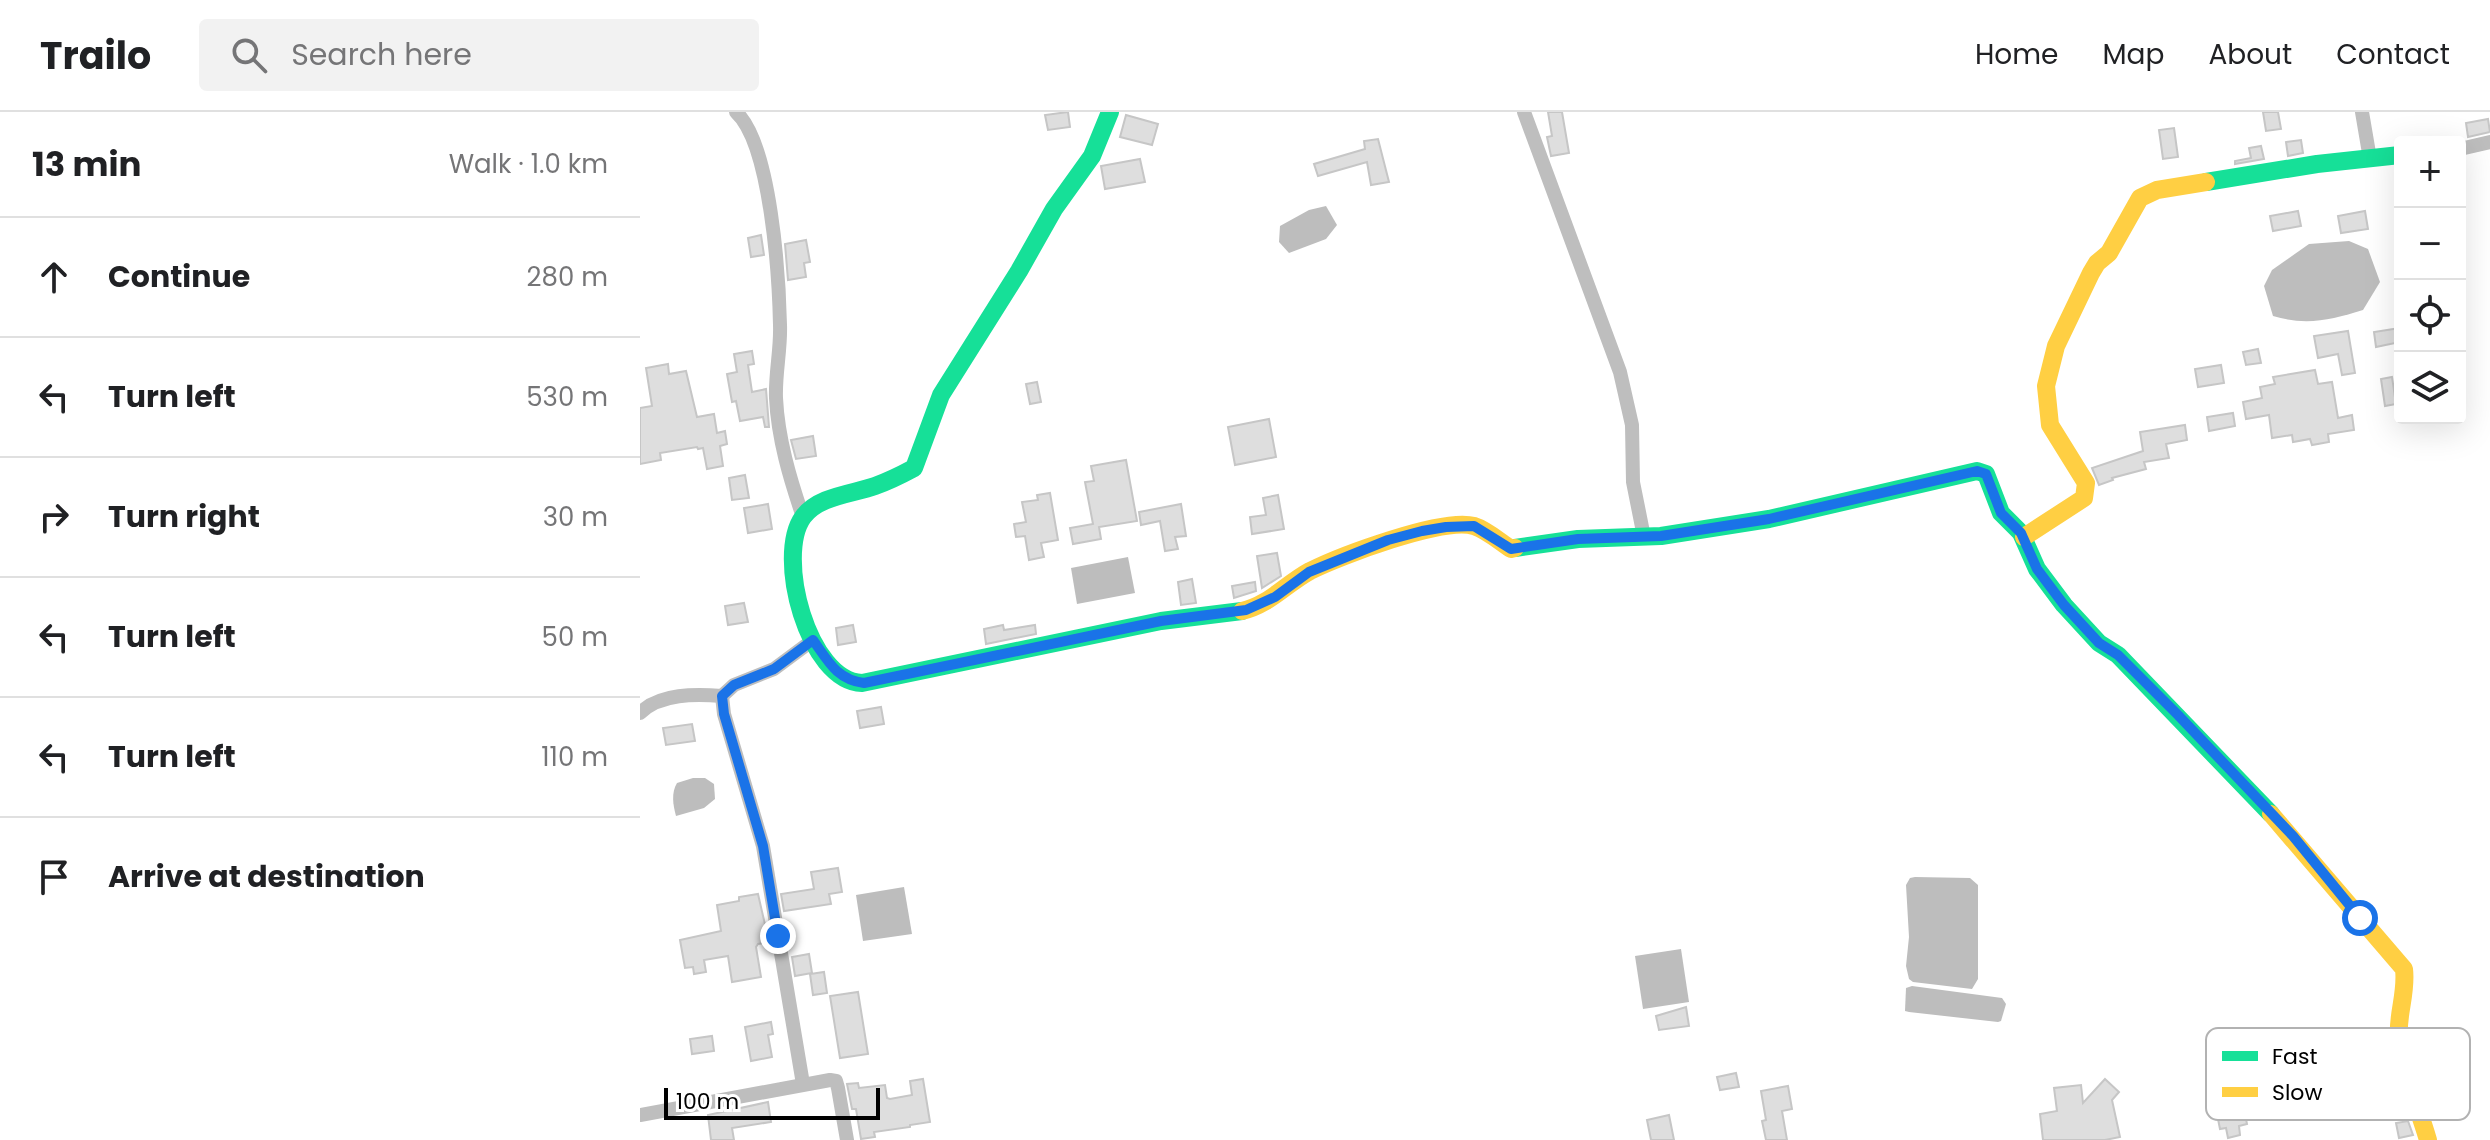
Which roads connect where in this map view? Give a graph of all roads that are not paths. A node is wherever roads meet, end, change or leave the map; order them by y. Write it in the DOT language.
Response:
graph roads {
  1 [pos="736,112"];
  2 [pos="1110,112"];
  3 [pos="1524,112"];
  4 [pos="2362,112"];
  5 [pos="2490,142"];
  6 [pos="2466,148"];
  7 [pos="2394,156"];
  8 [pos="2370,159"];
  9 [pos="803,517"];
  10 [pos="1644,537"];
  11 [pos="2024,537"];
  12 [pos="813,640"];
  13 [pos="722,696"];
  14 [pos="640,713"];
  15 [pos="2398,1028"];
  16 [pos="803,1084"];
  17 [pos="640,1115"];
  18 [pos="2422,1120"];
  19 [pos="847,1140"];
  20 [pos="2428,1140"];
  1 -- 9 [label="street"];
  2 -- 9 [label="street"];
  3 -- 10 [label="street"];
  4 -- 8 [label="street"];
  5 -- 6 [label="street"];
  7 -- 8 [label="street"];
  8 -- 11 [label="street"];
  9 -- 12 [label="street"];
  10 -- 11 [label="street"];
  10 -- 12 [label="street"];
  11 -- 15 [label="street"];
  12 -- 13 [label="street"];
  13 -- 14 [label="street"];
  13 -- 16 [label="street"];
  16 -- 17 [label="street"];
  16 -- 19 [label="street"];
  18 -- 20 [label="street"];
}
